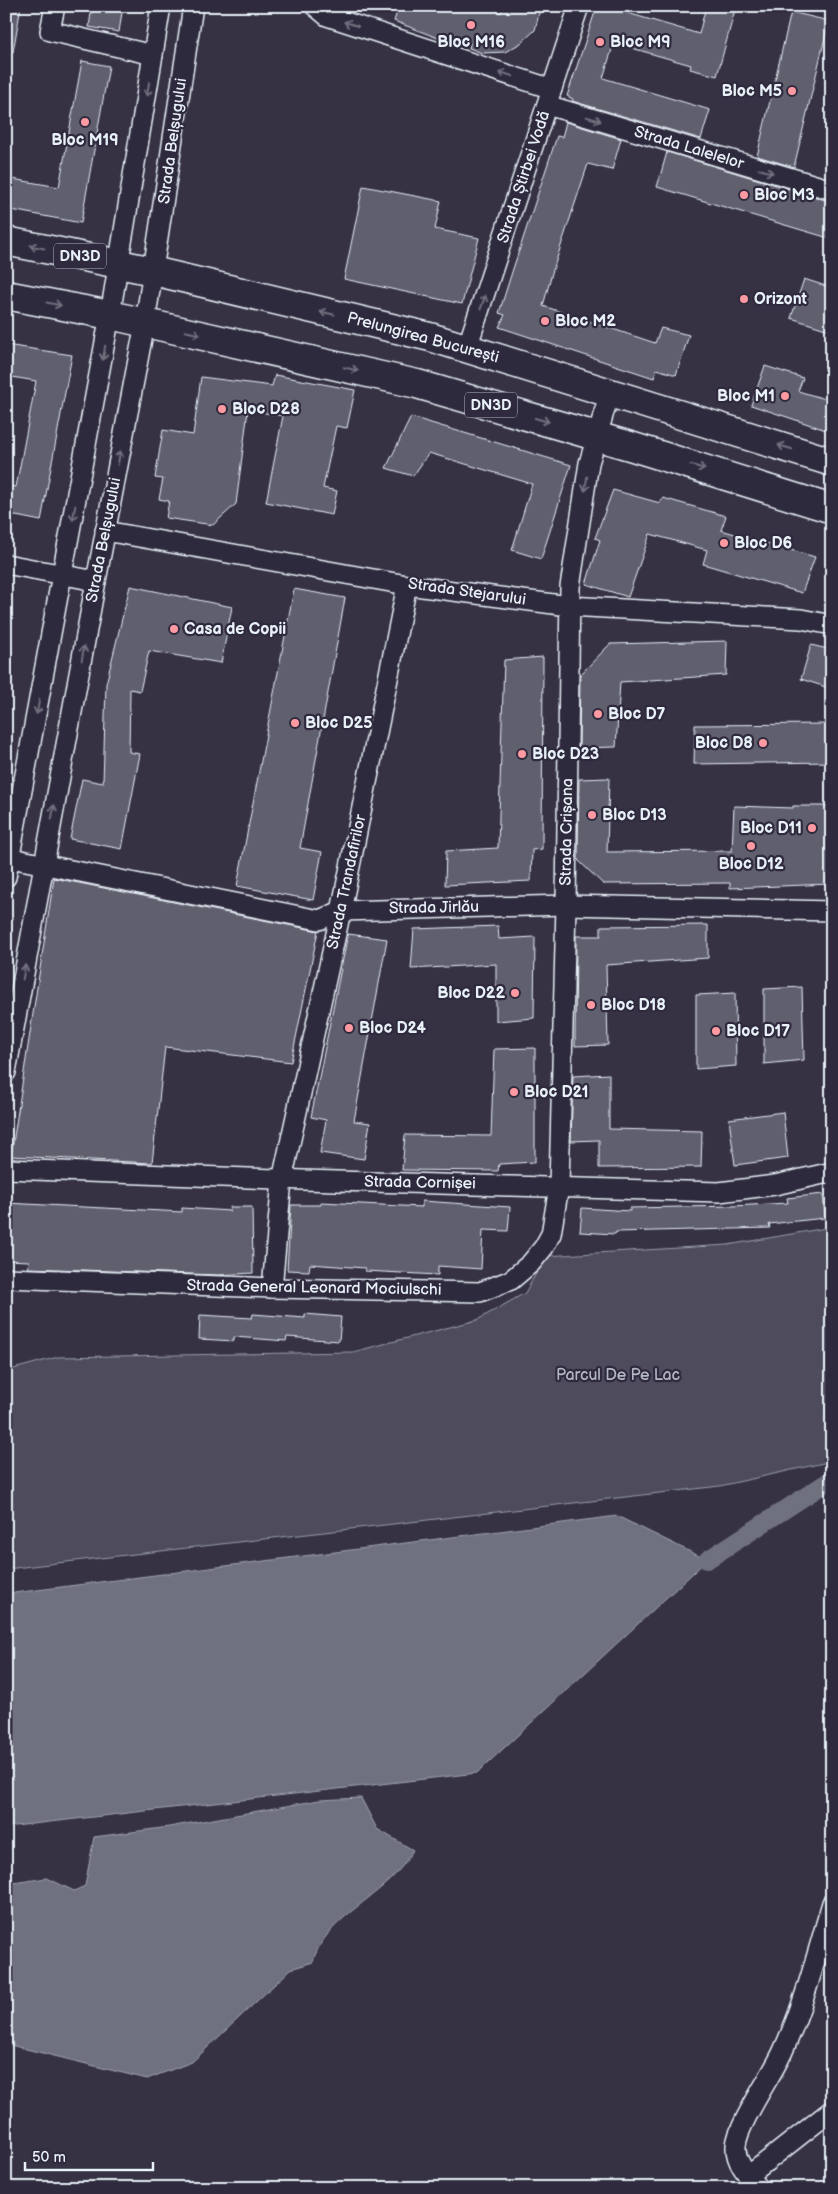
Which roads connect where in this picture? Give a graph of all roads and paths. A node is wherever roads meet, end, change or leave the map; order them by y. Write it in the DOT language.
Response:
graph roads {
  1 [pos="55,6"];
  2 [pos="161,6"];
  3 [pos="193,6"];
  4 [pos="315,6"];
  5 [pos="579,6"];
  6 [pos="153,55"];
  7 [pos="550,97"];
  8 [pos="832,190"];
  9 [pos="6,241"];
  10 [pos="119,263"];
  11 [pos="153,271"];
  12 [pos="6,295"];
  13 [pos="110,315"];
  14 [pos="145,323"];
  15 [pos="467,348"];
  16 [pos="610,392"];
  17 [pos="596,436"];
  18 [pos="832,462"];
  19 [pos="832,508"];
  20 [pos="105,531"];
  21 [pos="6,564"];
  22 [pos="63,575"];
  23 [pos="96,581"];
  24 [pos="408,584"];
  25 [pos="569,606"];
  26 [pos="832,625"];
  27 [pos="8,857"];
  28 [pos="44,865"];
  29 [pos="6,877"];
  30 [pos="566,905"];
  31 [pos="341,910"];
  32 [pos="832,911"];
  33 [pos="6,1072"];
  34 [pos="6,1169"];
  35 [pos="832,1172"];
  36 [pos="282,1180"];
  37 [pos="559,1187"];
  38 [pos="6,1278"];
  39 [pos="272,1288"];
  40 [pos="832,1903"];
  41 [pos="832,2110"];
  42 [pos="754,2182"];
  1 -- 6 [label="street"];
  2 -- 6 [label="street, Strada Belșugului"];
  3 -- 11 [label="street, Strada Belșugului"];
  7 -- 4 [label="street, Strada Lalelelor, one-way"];
  5 -- 7 [label="street, Strada Știrbei Vodă"];
  6 -- 10 [label="street, Strada Belșugului, one-way"];
  7 -- 8 [label="street, Strada Lalelelor, one-way"];
  15 -- 7 [label="street, Strada Știrbei Vodă, one-way"];
  10 -- 9 [label="main road, Prelungirea București / DN3D, one-way"];
  10 -- 11 [label="main road, Prelungirea București / DN3D"];
  10 -- 13 [label="street, Strada Belșugului"];
  11 -- 14 [label="street, Strada Belșugului"];
  15 -- 11 [label="main road, Prelungirea București / DN3D, one-way"];
  12 -- 13 [label="main road, DN3D, one-way"];
  13 -- 14 [label="main road, DN3D"];
  13 -- 22 [label="street, Strada Belșugului, one-way"];
  14 -- 17 [label="main road, DN3D, one-way"];
  20 -- 14 [label="street, Strada Belșugului, one-way"];
  15 -- 16 [label="main road, Prelungirea București / DN3D"];
  16 -- 17 [label="street, Strada Crișana"];
  18 -- 16 [label="main road, Prelungirea București / DN3D, one-way"];
  17 -- 19 [label="main road, DN3D, one-way"];
  17 -- 25 [label="street, Strada Crișana, one-way"];
  20 -- 23 [label="street, Strada Belșugului"];
  20 -- 24 [label="street, Strada Stejarului"];
  21 -- 22 [label="street"];
  22 -- 23 [label="street"];
  22 -- 27 [label="street, Strada Belșugului, one-way"];
  28 -- 23 [label="street, Strada Belșugului, one-way"];
  24 -- 25 [label="street, Strada Stejarului"];
  24 -- 31 [label="street, Strada Trandafirilor"];
  25 -- 26 [label="street, Strada Stejarului"];
  25 -- 30 [label="street, Strada Crișana"];
  27 -- 28 [label="street, Strada Jirlău"];
  27 -- 29 [label="street, Strada Belșugului"];
  28 -- 31 [label="street, Strada Jirlău"];
  33 -- 28 [label="street, Strada Belșugului, one-way"];
  30 -- 31 [label="street, Strada Jirlău"];
  30 -- 32 [label="street, Strada Jirlău"];
  30 -- 37 [label="street, Strada Crișana"];
  31 -- 36 [label="street, Strada Trandafirilor"];
  34 -- 36 [label="street, Strada Cornișei"];
  35 -- 37 [label="street, Strada Cornișei"];
  36 -- 37 [label="street, Strada Cornișei"];
  36 -- 39 [label="street, Strada Trandafirilor"];
  37 -- 39 [label="street, Strada General Leonard Mociulschi"];
  38 -- 39 [label="street, Strada General Leonard Mociulschi"];
  40 -- 42 [label="street"];
  41 -- 42 [label="street"];
}
